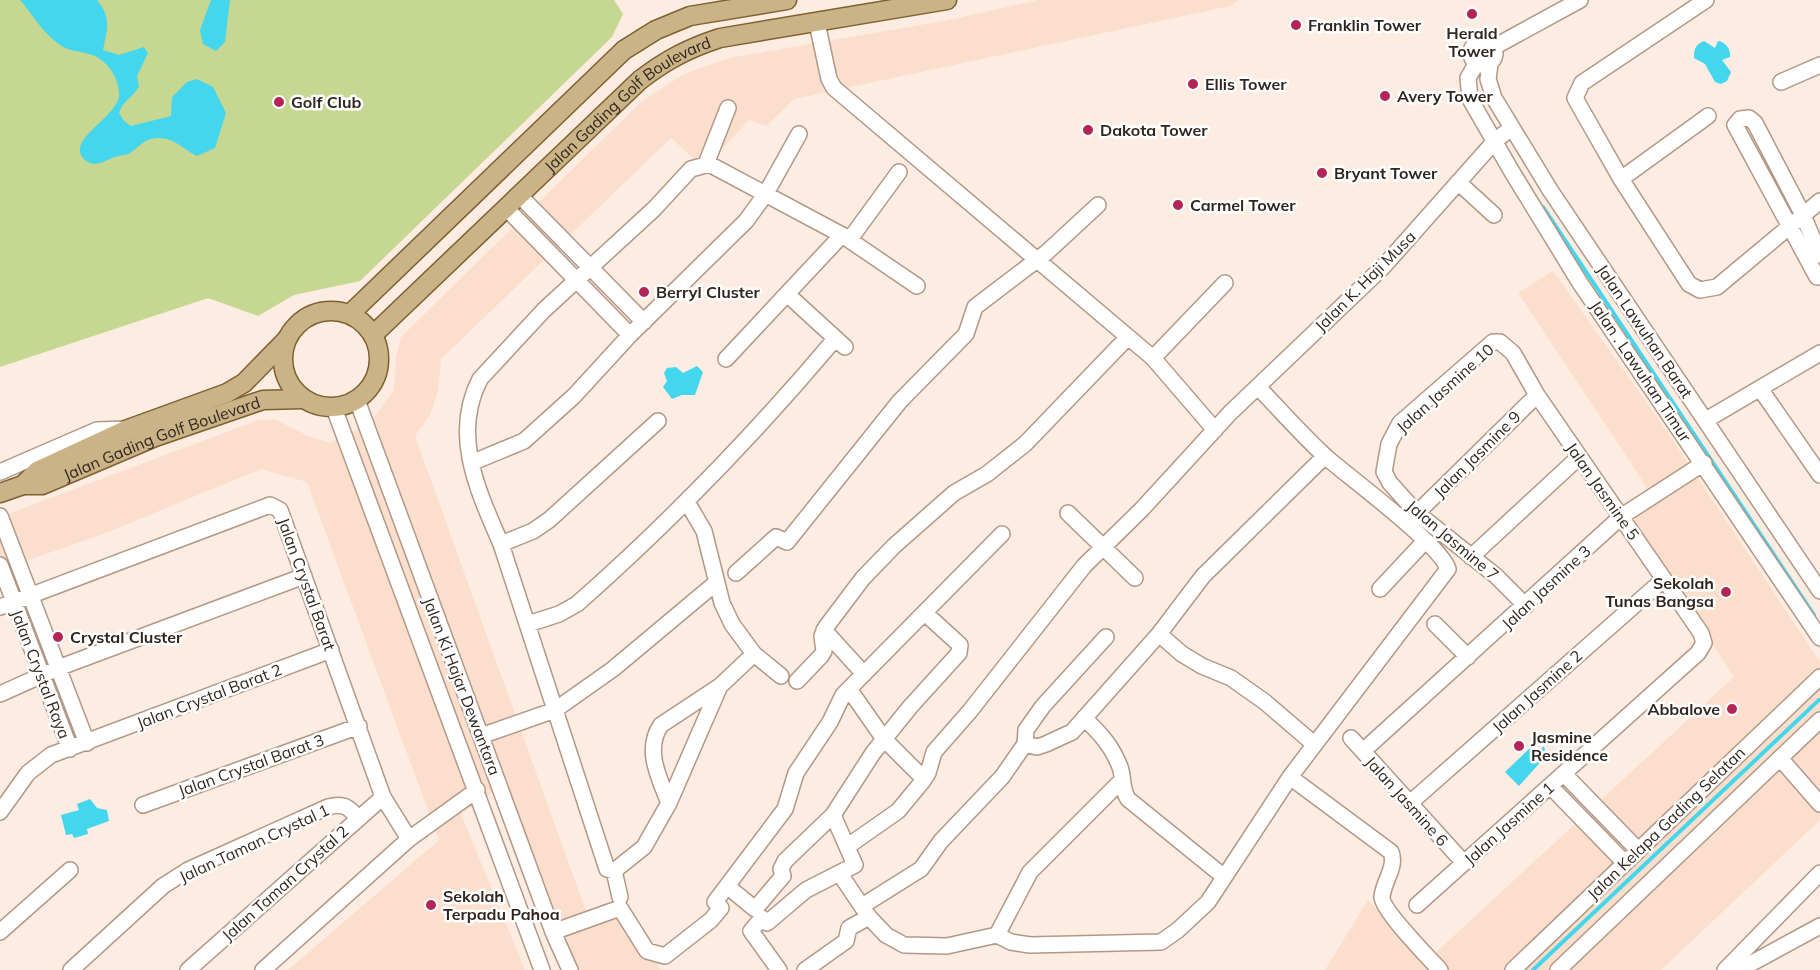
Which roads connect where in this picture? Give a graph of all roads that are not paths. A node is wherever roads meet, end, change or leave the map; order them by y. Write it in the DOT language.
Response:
graph roads {
  1 [pos="787,0"];
  2 [pos="947,0"];
  3 [pos="1580,0"];
  4 [pos="1706,0"];
  5 [pos="817,23"];
  6 [pos="1494,47"];
  7 [pos="1483,64"];
  8 [pos="1820,66"];
  9 [pos="1781,82"];
  10 [pos="728,108"];
  11 [pos="1708,116"];
  12 [pos="1511,128"];
  13 [pos="799,134"];
  14 [pos="1494,142"];
  15 [pos="706,164"];
  16 [pos="899,172"];
  17 [pos="1621,179"];
  18 [pos="1458,182"];
  19 [pos="1550,190"];
  20 [pos="765,195"];
  21 [pos="1530,201"];
  22 [pos="1820,201"];
  23 [pos="513,203"];
  24 [pos="1098,205"];
  25 [pos="1802,213"];
  26 [pos="1494,214"];
  27 [pos="1789,225"];
  28 [pos="846,237"];
  29 [pos="1820,255"];
  30 [pos="1038,260"];
  31 [pos="590,268"];
  32 [pos="1819,275"];
  33 [pos="576,280"];
  34 [pos="1225,283"];
  35 [pos="917,286"];
  36 [pos="788,295"];
  37 [pos="350,314"];
  38 [pos="644,322"];
  39 [pos="373,335"];
  40 [pos="630,335"];
  41 [pos="1128,337"];
  42 [pos="286,340"];
  43 [pos="1500,342"];
  44 [pos="1820,353"];
  45 [pos="1153,358"];
  46 [pos="726,359"];
  47 [pos="1258,387"];
  48 [pos="1761,390"];
  49 [pos="1537,395"];
  50 [pos="303,399"];
  51 [pos="357,400"];
  52 [pos="334,408"];
  53 [pos="1706,420"];
  54 [pos="658,421"];
  55 [pos="128,429"];
  56 [pos="1215,430"];
  57 [pos="155,437"];
  58 [pos="1325,456"];
  59 [pos="1578,457"];
  60 [pos="471,463"];
  61 [pos="1704,463"];
  62 [pos="0,472"];
  63 [pos="1384,472"];
  64 [pos="1820,475"];
  65 [pos="23,485"];
  66 [pos="0,493"];
  67 [pos="687,502"];
  68 [pos="1068,513"];
  69 [pos="1417,513"];
  70 [pos="0,516"];
  71 [pos="1622,516"];
  72 [pos="1002,534"];
  73 [pos="1425,541"];
  74 [pos="501,544"];
  75 [pos="1102,547"];
  76 [pos="1471,557"];
  77 [pos="0,565"];
  78 [pos="736,573"];
  79 [pos="304,576"];
  80 [pos="1135,578"];
  81 [pos="1663,580"];
  82 [pos="717,582"];
  83 [pos="1380,589"];
  84 [pos="1820,591"];
  85 [pos="30,595"];
  86 [pos="7,604"];
  87 [pos="1526,606"];
  88 [pos="926,614"];
  89 [pos="528,624"];
  90 [pos="1435,624"];
  91 [pos="824,630"];
  92 [pos="1159,634"];
  93 [pos="1106,637"];
  94 [pos="1820,638"];
  95 [pos="1704,643"];
  96 [pos="331,650"];
  97 [pos="754,654"];
  98 [pos="1468,657"];
  99 [pos="58,668"];
  100 [pos="864,674"];
  101 [pos="42,675"];
  102 [pos="781,676"];
  103 [pos="1820,677"];
  104 [pos="797,681"];
  105 [pos="720,686"];
  106 [pos="849,689"];
  107 [pos="0,694"];
  108 [pos="555,710"];
  109 [pos="1084,718"];
  110 [pos="1820,720"];
  111 [pos="359,726"];
  112 [pos="481,736"];
  113 [pos="1351,738"];
  114 [pos="884,739"];
  115 [pos="87,743"];
  116 [pos="1025,744"];
  117 [pos="1314,744"];
  118 [pos="70,749"];
  119 [pos="1363,751"];
  120 [pos="1780,758"];
  121 [pos="1564,774"];
  122 [pos="1290,777"];
  123 [pos="924,779"];
  124 [pos="1121,781"];
  125 [pos="1550,786"];
  126 [pos="477,790"];
  127 [pos="383,797"];
  128 [pos="669,803"];
  129 [pos="1410,803"];
  130 [pos="1820,804"];
  131 [pos="143,805"];
  132 [pos="0,812"];
  133 [pos="833,815"];
  134 [pos="358,818"];
  135 [pos="409,838"];
  136 [pos="848,846"];
  137 [pos="1638,850"];
  138 [pos="1464,863"];
  139 [pos="1625,863"];
  140 [pos="70,870"];
  141 [pos="614,871"];
  142 [pos="1820,873"];
  143 [pos="840,874"];
  144 [pos="1223,876"];
  145 [pos="728,886"];
  146 [pos="620,897"];
  147 [pos="1417,905"];
  148 [pos="866,911"];
  149 [pos="759,913"];
  150 [pos="1820,926"];
  151 [pos="0,932"];
  152 [pos="553,932"];
  153 [pos="997,935"];
  154 [pos="71,970"];
  155 [pos="188,970"];
  156 [pos="263,970"];
  157 [pos="542,970"];
  158 [pos="570,970"];
  159 [pos="779,970"];
  160 [pos="805,970"];
  161 [pos="1440,970"];
  162 [pos="1513,970"];
  163 [pos="1558,970"];
  164 [pos="1725,970"];
  165 [pos="1739,970"];
  1 -- 37 [label="main road, Jalan Gading Golf Boulevard"];
  2 -- 5 [label="main road, Jalan Gading Golf Boulevard"];
  3 -- 6 [label="street"];
  4 -- 17 [label="street"];
  5 -- 23 [label="main road, Jalan Gading Golf Boulevard"];
  5 -- 30 [label="street"];
  6 -- 7 [label="street"];
  6 -- 7 [label="street"];
  7 -- 12 [label="street, Jalan Lawuhan Barat"];
  7 -- 14 [label="street, Jalan . Lawuhan Timur"];
  8 -- 9 [label="street"];
  10 -- 15 [label="street"];
  11 -- 17 [label="street"];
  12 -- 14 [label="street, Jalan K. Haji Musa"];
  12 -- 19 [label="street, Jalan Lawuhan Barat"];
  13 -- 20 [label="street"];
  14 -- 18 [label="street, Jalan K. Haji Musa"];
  14 -- 21 [label="street, Jalan . Lawuhan Timur"];
  15 -- 20 [label="street"];
  15 -- 31 [label="street"];
  16 -- 28 [label="street"];
  17 -- 27 [label="street"];
  18 -- 26 [label="street"];
  18 -- 47 [label="street, Jalan K. Haji Musa"];
  19 -- 21 [label="street"];
  19 -- 53 [label="street, Jalan Lawuhan Barat"];
  20 -- 28 [label="street"];
  20 -- 38 [label="street"];
  21 -- 61 [label="street, Jalan . Lawuhan Timur"];
  22 -- 25 [label="street"];
  23 -- 31 [label="street"];
  23 -- 33 [label="street"];
  23 -- 39 [label="main road, Jalan Gading Golf Boulevard"];
  24 -- 30 [label="street"];
  25 -- 27 [label="street"];
  25 -- 27 [label="street"];
  25 -- 29 [label="street"];
  27 -- 32 [label="street"];
  28 -- 35 [label="street"];
  28 -- 36 [label="street"];
  30 -- 41 [label="street"];
  30 -- 78 [label="street"];
  31 -- 33 [label="street"];
  31 -- 38 [label="street"];
  33 -- 40 [label="street"];
  33 -- 60 [label="street"];
  34 -- 45 [label="street"];
  36 -- 46 [label="street"];
  36 -- 67 [label="street"];
  37 -- 39 [label="main road"];
  37 -- 42 [label="main road"];
  38 -- 40 [label="street"];
  39 -- 51 [label="main road"];
  40 -- 60 [label="street"];
  41 -- 45 [label="street"];
  41 -- 91 [label="street"];
  42 -- 50 [label="main road"];
  42 -- 55 [label="main road, Jalan Gading Golf Boulevard"];
  43 -- 49 [label="street, Jalan Jasmine 5"];
  43 -- 63 [label="street, Jalan Jasmine 10"];
  44 -- 48 [label="street"];
  45 -- 56 [label="street"];
  47 -- 56 [label="street, Jalan K. Haji Musa"];
  47 -- 58 [label="street"];
  48 -- 53 [label="street"];
  48 -- 64 [label="street"];
  49 -- 59 [label="street, Jalan Jasmine 5"];
  49 -- 69 [label="street, Jalan Jasmine 9"];
  50 -- 52 [label="main road"];
  50 -- 57 [label="main road, Jalan Gading Golf Boulevard"];
  51 -- 52 [label="main road"];
  51 -- 112 [label="street, Jalan Ki Hajar Dewantara"];
  52 -- 126 [label="street, Jalan Ki Hajar Dewantara"];
  53 -- 84 [label="street, Jalan Lawuhan Barat"];
  54 -- 74 [label="street"];
  55 -- 57 [label="street"];
  55 -- 62 [label="street, Jalan Gading Golf Boulevard"];
  55 -- 65 [label="main road, Jalan Gading Golf Boulevard"];
  56 -- 75 [label="street, Jalan K. Haji Musa"];
  57 -- 65 [label="main road, Jalan Gading Golf Boulevard"];
  58 -- 73 [label="street"];
  58 -- 92 [label="street"];
  59 -- 71 [label="street, Jalan Jasmine 5"];
  59 -- 76 [label="street"];
  60 -- 74 [label="street"];
  61 -- 71 [label="street, Jalan Jasmine 3"];
  61 -- 94 [label="street, Jalan . Lawuhan Timur"];
  63 -- 69 [label="street, Jalan Jasmine 7"];
  65 -- 66 [label="main road, Jalan Gading Golf Boulevard"];
  67 -- 82 [label="street"];
  67 -- 89 [label="street"];
  68 -- 75 [label="street"];
  69 -- 76 [label="street, Jalan Jasmine 7"];
  70 -- 85 [label="street, Jalan Crystal Raya"];
  71 -- 81 [label="street, Jalan Jasmine 5"];
  71 -- 87 [label="street, Jalan Jasmine 3"];
  72 -- 88 [label="street"];
  73 -- 83 [label="street"];
  73 -- 117 [label="street"];
  74 -- 89 [label="street"];
  75 -- 80 [label="street"];
  75 -- 123 [label="street, Jalan K. Haji Musa"];
  76 -- 87 [label="street, Jalan Jasmine 7"];
  77 -- 86 [label="street, Jalan Crystal Raya"];
  79 -- 85 [label="street, Jalan Crystal Barat"];
  79 -- 96 [label="street, Jalan Crystal Barat"];
  79 -- 99 [label="street"];
  81 -- 95 [label="street, Jalan Jasmine 5"];
  81 -- 129 [label="street, Jalan Jasmine 2"];
  82 -- 97 [label="street"];
  82 -- 108 [label="street"];
  85 -- 86 [label="street, Jalan Crystal Barat"];
  85 -- 99 [label="street, Jalan Crystal Raya"];
  86 -- 101 [label="street, Jalan Crystal Raya"];
  87 -- 98 [label="street, Jalan Jasmine 3"];
  88 -- 100 [label="street"];
  88 -- 114 [label="street"];
  89 -- 108 [label="street"];
  90 -- 98 [label="street"];
  91 -- 100 [label="street"];
  91 -- 104 [label="street"];
  92 -- 109 [label="street"];
  92 -- 117 [label="street"];
  93 -- 116 [label="street"];
  95 -- 121 [label="street, Jalan Jasmine 1"];
  96 -- 111 [label="street, Jalan Crystal Barat"];
  96 -- 115 [label="street, Jalan Crystal Barat 2"];
  97 -- 102 [label="street"];
  97 -- 105 [label="street"];
  98 -- 119 [label="street, Jalan Jasmine 3"];
  99 -- 101 [label="street"];
  99 -- 115 [label="street, Jalan Crystal Raya"];
  100 -- 106 [label="street"];
  101 -- 107 [label="street"];
  101 -- 118 [label="street, Jalan Crystal Raya"];
  103 -- 137 [label="street, Jalan Kelapa Gading Selatan"];
  105 -- 128 [label="street"];
  105 -- 128 [label="street"];
  106 -- 114 [label="street"];
  106 -- 145 [label="street"];
  108 -- 112 [label="street"];
  108 -- 141 [label="street"];
  109 -- 116 [label="street"];
  109 -- 124 [label="street"];
  110 -- 120 [label="street, Jalan Kelapa Gading Selatan"];
  111 -- 127 [label="street, Jalan Crystal Barat"];
  111 -- 131 [label="street, Jalan Crystal Barat 3"];
  112 -- 152 [label="street, Jalan Ki Hajar Dewantara"];
  113 -- 119 [label="street, Jalan Jasmine 6"];
  114 -- 123 [label="street"];
  114 -- 133 [label="street"];
  115 -- 118 [label="street, Jalan Crystal Barat 2"];
  116 -- 148 [label="street"];
  117 -- 122 [label="street"];
  118 -- 132 [label="street, Jalan Crystal Barat 2"];
  119 -- 129 [label="street, Jalan Jasmine 6"];
  120 -- 130 [label="street"];
  120 -- 163 [label="street, Jalan Kelapa Gading Selatan"];
  121 -- 125 [label="street, Jalan Jasmine 1"];
  121 -- 137 [label="street"];
  122 -- 144 [label="street"];
  122 -- 161 [label="street"];
  123 -- 136 [label="street, Jalan K. Haji Musa"];
  124 -- 144 [label="street"];
  124 -- 153 [label="street"];
  125 -- 138 [label="street, Jalan Jasmine 1"];
  125 -- 139 [label="street"];
  126 -- 135 [label="street"];
  126 -- 157 [label="street, Jalan Ki Hajar Dewantara"];
  127 -- 134 [label="street, Jalan Taman Crystal 2"];
  127 -- 135 [label="street, Jalan Crystal Barat"];
  128 -- 141 [label="street"];
  129 -- 138 [label="street, Jalan Jasmine 6"];
  133 -- 136 [label="street"];
  133 -- 149 [label="street"];
  134 -- 154 [label="street, Jalan Taman Crystal 1"];
  134 -- 155 [label="street, Jalan Taman Crystal 2"];
  135 -- 156 [label="street"];
  136 -- 143 [label="street"];
  137 -- 139 [label="street, Jalan Kelapa Gading Selatan"];
  138 -- 147 [label="street, Jalan Jasmine 1"];
  139 -- 162 [label="street, Jalan Kelapa Gading Selatan"];
  140 -- 151 [label="street"];
  141 -- 146 [label="street"];
  142 -- 164 [label="street"];
  143 -- 148 [label="street"];
  143 -- 149 [label="street"];
  144 -- 153 [label="street"];
  145 -- 149 [label="street"];
  145 -- 152 [label="street"];
  148 -- 153 [label="street"];
  148 -- 160 [label="street"];
  149 -- 159 [label="street"];
  150 -- 165 [label="street"];
  152 -- 158 [label="street, Jalan Ki Hajar Dewantara"];
}
